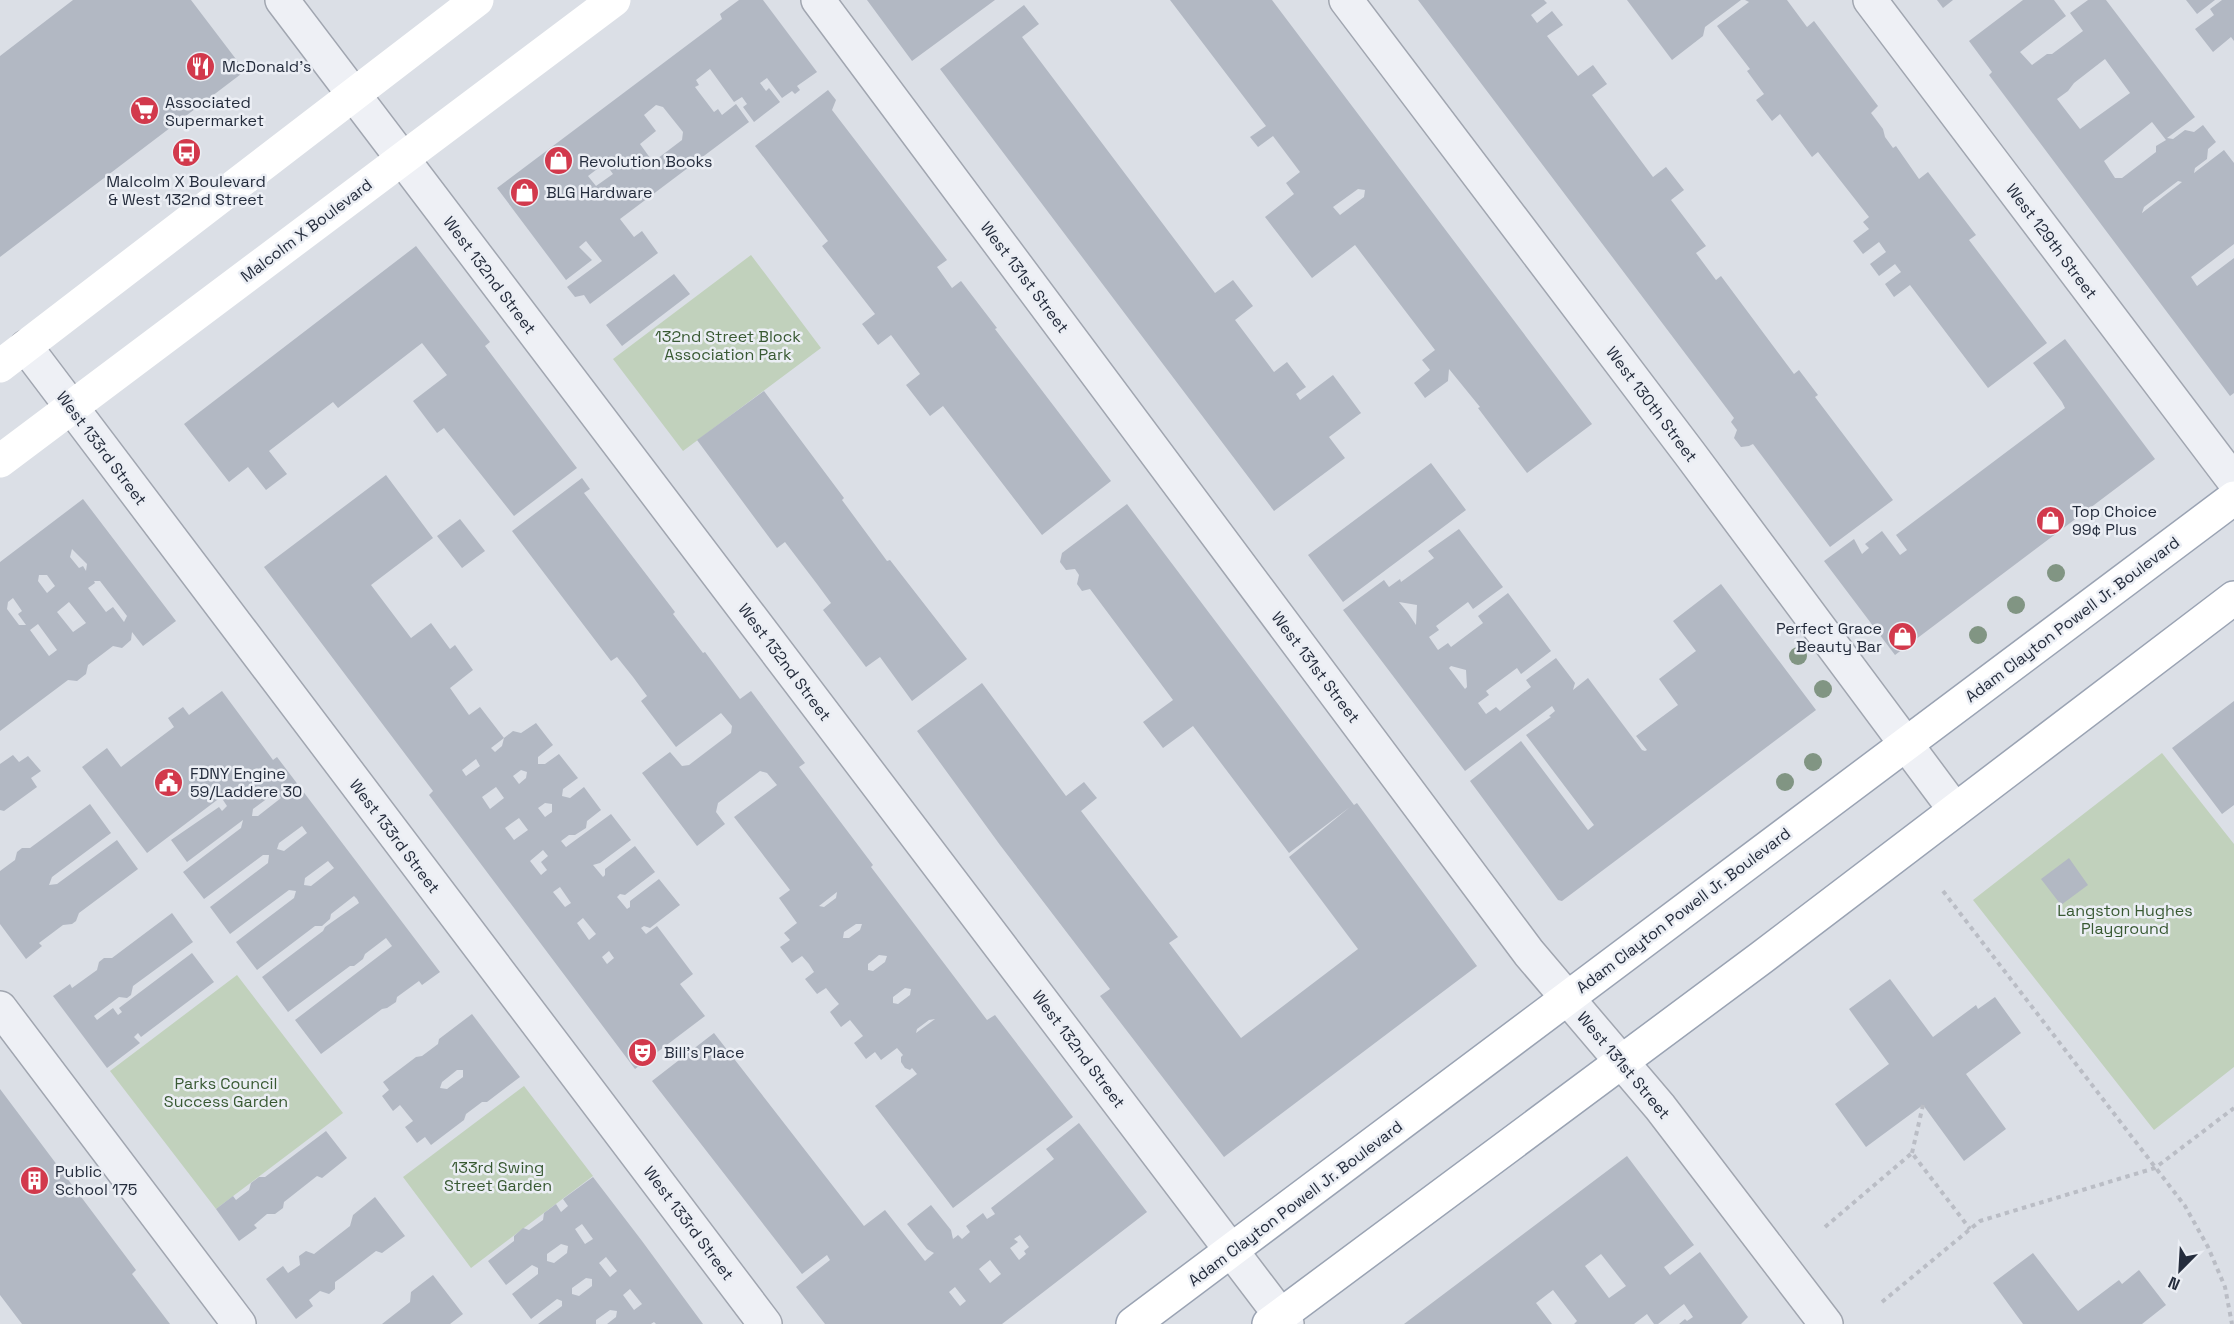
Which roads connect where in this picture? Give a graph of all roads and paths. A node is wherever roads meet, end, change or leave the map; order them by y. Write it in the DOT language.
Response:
graph roads {
  1 [pos="282,0"];
  2 [pos="477,0"];
  3 [pos="614,0"];
  4 [pos="818,0"];
  5 [pos="1346,0"];
  6 [pos="1870,0"];
  7 [pos="353,94"];
  8 [pos="401,158"];
  9 [pos="26,347"];
  10 [pos="0,366"];
  11 [pos="72,408"];
  12 [pos="0,461"];
  13 [pos="2234,481"];
  14 [pos="2234,498"];
  15 [pos="2234,598"];
  16 [pos="1906,744"];
  17 [pos="1955,810"];
  18 [pos="1943,891"];
  19 [pos="1568,997"];
  20 [pos="0,1008"];
  21 [pos="1622,1061"];
  22 [pos="1923,1105"];
  23 [pos="2234,1108"];
  24 [pos="1912,1153"];
  25 [pos="2155,1168"];
  26 [pos="1825,1227"];
  27 [pos="1970,1229"];
  28 [pos="1231,1250"];
  29 [pos="1882,1302"];
  30 [pos="1279,1321"];
  31 [pos="239,1324"];
  32 [pos="765,1324"];
  33 [pos="1133,1324"];
  34 [pos="1826,1324"];
  35 [pos="2232,1324"];
  1 -- 7 [label="street, West 132nd Street"];
  2 -- 7 [label="main road"];
  3 -- 8 [label="main road, Malcolm X Boulevard"];
  4 -- 19 [label="street, West 131st Street"];
  5 -- 16 [label="street, West 130th Street"];
  6 -- 13 [label="street, West 129th Street"];
  7 -- 8 [label="street, West 132nd Street"];
  7 -- 9 [label="main road"];
  8 -- 11 [label="main road, Malcolm X Boulevard"];
  8 -- 28 [label="street, West 132nd Street"];
  9 -- 10 [label="main road"];
  9 -- 11 [label="street, West 133rd Street"];
  11 -- 12 [label="main road, Malcolm X Boulevard"];
  11 -- 32 [label="street, West 133rd Street"];
  14 -- 16 [label="main road, Adam Clayton Powell Jr. Boulevard"];
  15 -- 17 [label="main road"];
  16 -- 17 [label="street, West 130th Street"];
  16 -- 19 [label="main road, Adam Clayton Powell Jr. Boulevard"];
  17 -- 21 [label="main road"];
  18 -- 25 [label="path"];
  19 -- 21 [label="street, West 131st Street"];
  19 -- 28 [label="main road, Adam Clayton Powell Jr. Boulevard"];
  20 -- 31 [label="street"];
  21 -- 30 [label="main road"];
  21 -- 34 [label="street, West 131st Street"];
  22 -- 24 [label="path"];
  23 -- 25 [label="path"];
  24 -- 26 [label="path"];
  24 -- 27 [label="path"];
  25 -- 27 [label="path"];
  25 -- 35 [label="path"];
  27 -- 29 [label="path"];
  28 -- 30 [label="street, West 132nd Street"];
  28 -- 33 [label="main road, Adam Clayton Powell Jr. Boulevard"];
}
